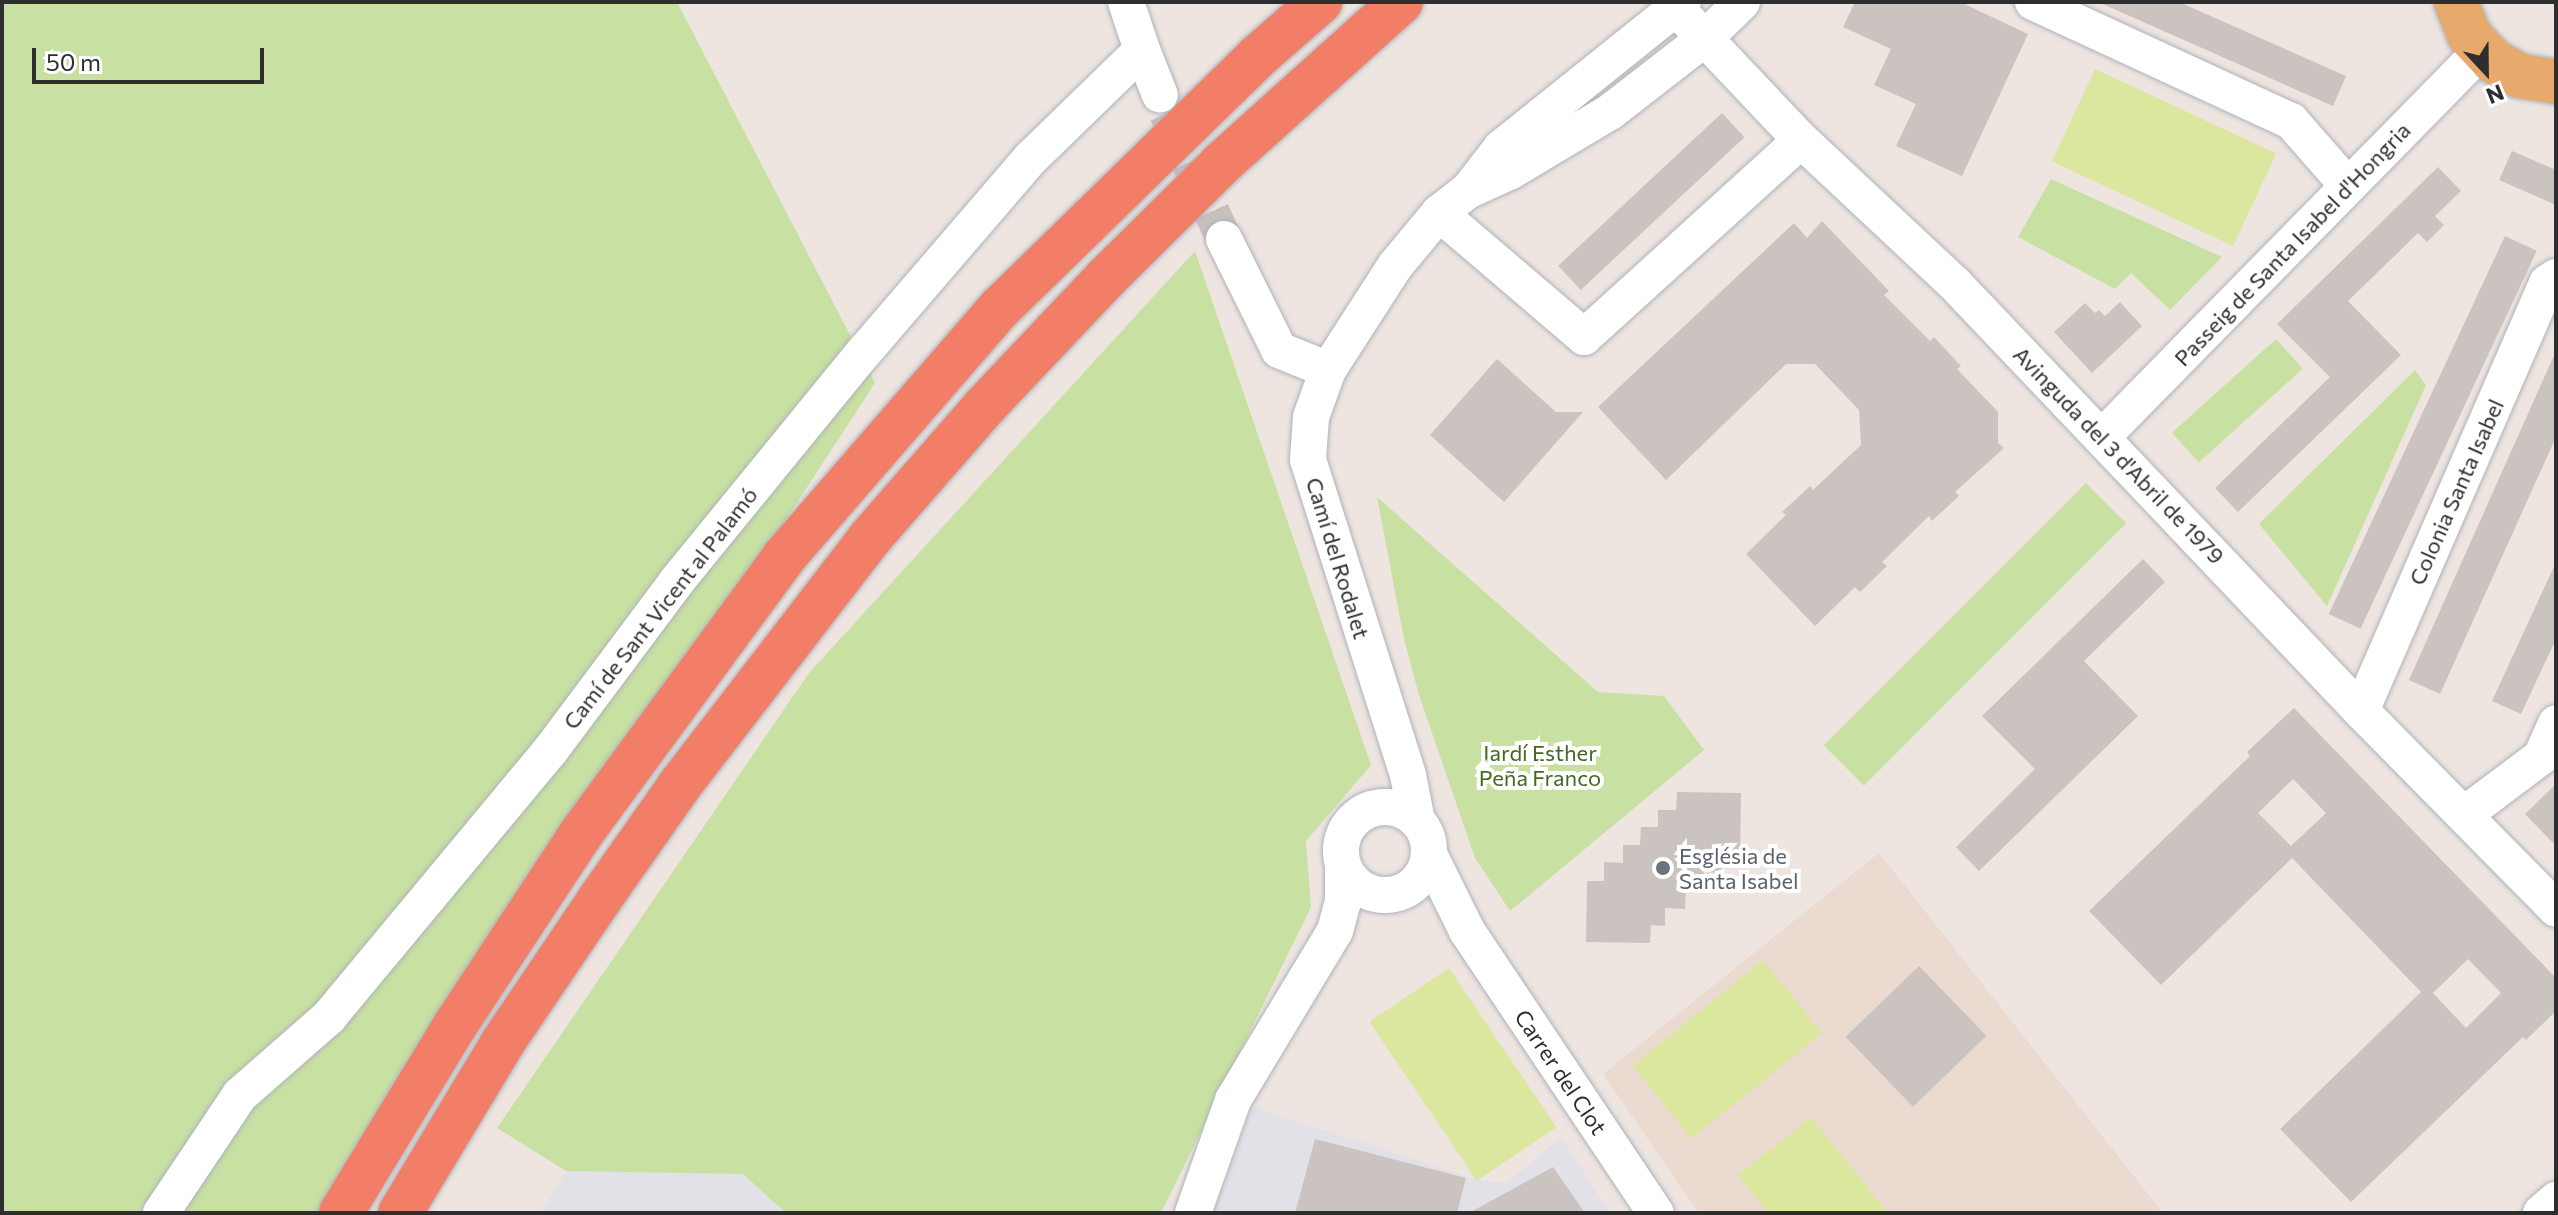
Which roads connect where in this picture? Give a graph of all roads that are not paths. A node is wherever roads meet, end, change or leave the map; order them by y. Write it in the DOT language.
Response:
graph roads {
  1 [pos="1126,2"];
  2 [pos="1320,2"];
  3 [pos="1401,2"];
  4 [pos="1742,2"];
  5 [pos="2033,2"];
  6 [pos="2456,2"];
  7 [pos="1679,5"];
  8 [pos="1704,39"];
  9 [pos="1142,50"];
  10 [pos="2481,51"];
  11 [pos="2556,82"];
  12 [pos="1160,95"];
  13 [pos="1801,140"];
  14 [pos="2348,186"];
  15 [pos="1467,191"];
  16 [pos="1439,213"];
  17 [pos="1224,239"];
  18 [pos="2556,277"];
  19 [pos="1328,370"];
  20 [pos="2102,437"];
  21 [pos="2361,711"];
  22 [pos="2556,723"];
  23 [pos="1395,733"];
  24 [pos="1366,811"];
  25 [pos="2465,814"];
  26 [pos="1417,821"];
  27 [pos="1429,854"];
  28 [pos="1343,866"];
  29 [pos="1389,895"];
  30 [pos="2556,909"];
  31 [pos="1335,931"];
  32 [pos="1467,931"];
  33 [pos="2556,1200"];
  34 [pos="161,1213"];
  35 [pos="341,1213"];
  36 [pos="400,1213"];
  37 [pos="1193,1213"];
  38 [pos="1656,1213"];
  39 [pos="2541,1213"];
  1 -- 9 [label="street"];
  2 -- 35 [label="highway"];
  3 -- 36 [label="highway"];
  4 -- 8 [label="street, Camí del Rodalet"];
  5 -- 14 [label="street"];
  6 -- 10 [label="main road"];
  7 -- 8 [label="street, Avinguda del 3 d'Abril de 1979"];
  7 -- 15 [label="street, Camí del Rodalet"];
  8 -- 13 [label="street, Avinguda del 3 d'Abril de 1979"];
  8 -- 15 [label="street, Camí del Rodalet"];
  9 -- 12 [label="street"];
  9 -- 34 [label="street, Camí de Sant Vicent al Palamó"];
  10 -- 11 [label="main road"];
  10 -- 14 [label="street, Passeig de Santa Isabel d'Hongria"];
  13 -- 16 [label="street"];
  13 -- 20 [label="street, Avinguda del 3 d'Abril de 1979"];
  14 -- 20 [label="street, Passeig de Santa Isabel d'Hongria"];
  15 -- 16 [label="street, Camí del Rodalet"];
  16 -- 19 [label="street, Camí del Rodalet"];
  17 -- 19 [label="street"];
  18 -- 21 [label="street, Colonia Santa Isabel"];
  19 -- 23 [label="street, Camí del Rodalet"];
  20 -- 21 [label="street, Avinguda del 3 d'Abril de 1979"];
  21 -- 25 [label="street, Avinguda del 3 d'Abril de 1979"];
  22 -- 25 [label="street"];
  23 -- 24 [label="street"];
  23 -- 26 [label="street, Camí del Rodalet"];
  24 -- 26 [label="street"];
  24 -- 28 [label="street"];
  25 -- 30 [label="street, Avinguda del 3 d'Abril de 1979"];
  26 -- 27 [label="street"];
  27 -- 29 [label="street"];
  27 -- 32 [label="street, Carrer del Clot"];
  28 -- 29 [label="street"];
  28 -- 31 [label="street"];
  29 -- 31 [label="street"];
  29 -- 32 [label="street, Carrer del Clot"];
  31 -- 37 [label="street"];
  32 -- 38 [label="street, Carrer del Clot"];
  33 -- 39 [label="street"];
}
